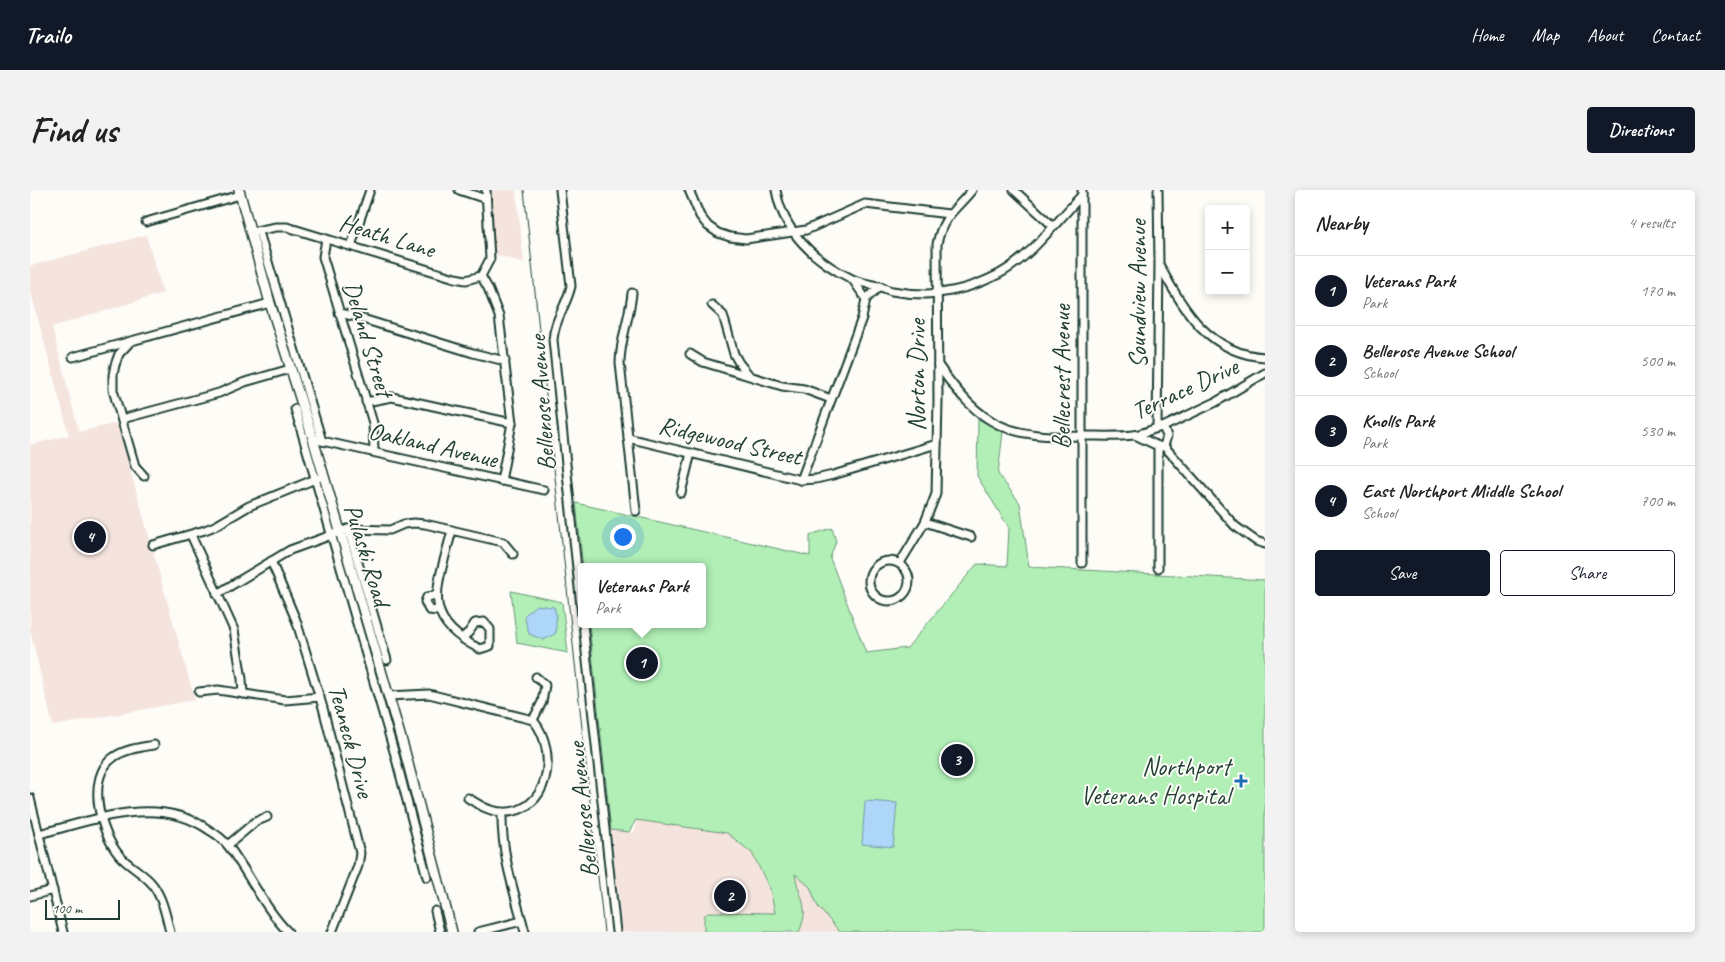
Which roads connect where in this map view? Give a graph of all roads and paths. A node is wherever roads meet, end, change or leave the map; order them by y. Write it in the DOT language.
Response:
graph roads {
  1 [pos="370,190"];
  2 [pos="459,190"];
  3 [pos="486,190"];
  4 [pos="560,190"];
  5 [pos="689,190"];
  6 [pos="776,190"];
  7 [pos="972,190"];
  8 [pos="1014,190"];
  9 [pos="1158,190"];
  10 [pos="240,193"];
  11 [pos="1082,193"];
  12 [pos="486,199"];
  13 [pos="948,214"];
  14 [pos="146,222"];
  15 [pos="1053,226"];
  16 [pos="255,232"];
  17 [pos="793,233"];
  18 [pos="326,238"];
  19 [pos="351,246"];
  20 [pos="1159,264"];
  21 [pos="481,276"];
  22 [pos="853,280"];
  23 [pos="880,286"];
  24 [pos="936,292"];
  25 [pos="632,293"];
  26 [pos="866,299"];
  27 [pos="270,303"];
  28 [pos="712,305"];
  29 [pos="339,313"];
  30 [pos="131,341"];
  31 [pos="690,354"];
  32 [pos="73,356"];
  33 [pos="1265,357"];
  34 [pos="505,361"];
  35 [pos="938,364"];
  36 [pos="290,369"];
  37 [pos="1265,373"];
  38 [pos="749,375"];
  39 [pos="831,399"];
  40 [pos="366,402"];
  41 [pos="294,409"];
  42 [pos="122,419"];
  43 [pos="512,423"];
  44 [pos="1160,427"];
  45 [pos="1082,436"];
  46 [pos="1136,436"];
  47 [pos="628,438"];
  48 [pos="313,439"];
  49 [pos="322,441"];
  50 [pos="938,444"];
  51 [pos="1161,446"];
  52 [pos="374,451"];
  53 [pos="692,453"];
  54 [pos="144,476"];
  55 [pos="319,478"];
  56 [pos="801,480"];
  57 [pos="502,481"];
  58 [pos="544,490"];
  59 [pos="681,493"];
  60 [pos="636,511"];
  61 [pos="924,522"];
  62 [pos="452,530"];
  63 [pos="340,532"];
  64 [pos="190,534"];
  65 [pos="971,537"];
  66 [pos="1265,544"];
  67 [pos="153,545"];
  68 [pos="513,554"];
  69 [pos="271,562"];
  70 [pos="900,563"];
  71 [pos="1082,563"];
  72 [pos="1158,568"];
  73 [pos="578,578"];
  74 [pos="217,594"];
  75 [pos="436,595"];
  76 [pos="438,611"];
  77 [pos="583,628"];
  78 [pos="462,638"];
  79 [pos="386,660"];
  80 [pos="536,677"];
  81 [pos="199,692"];
  82 [pos="243,694"];
  83 [pos="388,696"];
  84 [pos="320,697"];
  85 [pos="533,720"];
  86 [pos="154,745"];
  87 [pos="400,753"];
  88 [pos="30,798"];
  89 [pos="468,798"];
  90 [pos="502,812"];
  91 [pos="267,817"];
  92 [pos="101,819"];
  93 [pos="39,834"];
  94 [pos="228,845"];
  95 [pos="430,847"];
  96 [pos="420,850"];
  97 [pos="426,877"];
  98 [pos="53,890"];
  99 [pos="30,896"];
  100 [pos="435,911"];
  101 [pos="522,921"];
  102 [pos="62,932"];
  103 [pos="170,932"];
  104 [pos="288,932"];
  105 [pos="332,932"];
  106 [pos="440,932"];
  107 [pos="452,932"];
  108 [pos="478,932"];
  109 [pos="525,932"];
  110 [pos="616,932"];
  1 -- 19 [label="street"];
  2 -- 12 [label="street"];
  3 -- 12 [label="street"];
  4 -- 73 [label="street, Bellerose Avenue"];
  5 -- 17 [label="street"];
  6 -- 17 [label="street"];
  7 -- 13 [label="street, Norton Drive"];
  8 -- 15 [label="street"];
  9 -- 20 [label="street, Soundview Avenue"];
  10 -- 14 [label="street"];
  10 -- 16 [label="main road, Pulaski Road"];
  11 -- 15 [label="street"];
  11 -- 45 [label="street, Bellecrest Avenue"];
  12 -- 21 [label="street"];
  13 -- 17 [label="street"];
  13 -- 24 [label="street, Norton Drive"];
  15 -- 24 [label="street"];
  16 -- 18 [label="street, Heath Lane"];
  16 -- 27 [label="main road, Pulaski Road"];
  16 -- 49 [label="street"];
  17 -- 22 [label="street"];
  18 -- 19 [label="street, Heath Lane"];
  18 -- 29 [label="street, Deland Street"];
  19 -- 21 [label="street, Heath Lane"];
  20 -- 33 [label="street"];
  20 -- 44 [label="street, Soundview Avenue"];
  21 -- 34 [label="street"];
  22 -- 23 [label="street"];
  22 -- 26 [label="street"];
  23 -- 24 [label="street"];
  23 -- 26 [label="street"];
  24 -- 35 [label="street, Norton Drive"];
  25 -- 47 [label="street"];
  26 -- 39 [label="street"];
  27 -- 30 [label="street"];
  27 -- 36 [label="main road, Pulaski Road"];
  28 -- 38 [label="street"];
  29 -- 34 [label="street"];
  29 -- 40 [label="street, Deland Street"];
  30 -- 32 [label="street"];
  30 -- 42 [label="street"];
  31 -- 38 [label="street"];
  34 -- 43 [label="street"];
  35 -- 45 [label="street, Terrace Drive"];
  35 -- 50 [label="street, Norton Drive"];
  36 -- 42 [label="street"];
  36 -- 48 [label="main road, Pulaski Road"];
  37 -- 44 [label="street, Terrace Drive"];
  38 -- 39 [label="street"];
  39 -- 56 [label="street"];
  40 -- 43 [label="street"];
  40 -- 52 [label="street, Deland Street"];
  41 -- 55 [label="street"];
  42 -- 54 [label="street"];
  43 -- 57 [label="street"];
  44 -- 46 [label="street, Terrace Drive"];
  44 -- 51 [label="street, Soundview Avenue"];
  45 -- 46 [label="street, Terrace Drive"];
  45 -- 71 [label="street, Bellecrest Avenue"];
  46 -- 51 [label="street"];
  47 -- 53 [label="street, Ridgewood Street"];
  47 -- 60 [label="street"];
  48 -- 49 [label="street, Oakland Avenue"];
  48 -- 55 [label="main road, Pulaski Road"];
  49 -- 52 [label="street, Oakland Avenue"];
  50 -- 56 [label="street, Ridgewood Street"];
  50 -- 61 [label="street, Norton Drive"];
  51 -- 66 [label="street"];
  51 -- 72 [label="street"];
  52 -- 57 [label="street, Oakland Avenue"];
  53 -- 56 [label="street, Ridgewood Street"];
  53 -- 59 [label="street"];
  55 -- 63 [label="main road, Pulaski Road"];
  55 -- 64 [label="street"];
  57 -- 58 [label="street, Oakland Avenue"];
  61 -- 65 [label="street"];
  61 -- 70 [label="street, Norton Drive"];
  62 -- 63 [label="street"];
  62 -- 68 [label="street"];
  62 -- 75 [label="street"];
  63 -- 69 [label="street"];
  63 -- 79 [label="street"];
  63 -- 83 [label="main road, Pulaski Road"];
  63 -- 87 [label="street"];
  64 -- 67 [label="street"];
  64 -- 74 [label="street"];
  69 -- 74 [label="street"];
  69 -- 84 [label="street, Teaneck Drive"];
  70 -- 70 [label="street"];
  74 -- 82 [label="street"];
  75 -- 76 [label="street"];
  75 -- 76 [label="street"];
  76 -- 78 [label="street"];
  77 -- 110 [label="street, Bellerose Avenue"];
  80 -- 85 [label="street"];
  81 -- 82 [label="street"];
  82 -- 84 [label="street"];
  83 -- 85 [label="street"];
  83 -- 87 [label="main road, Pulaski Road"];
  84 -- 105 [label="street, Teaneck Drive"];
  85 -- 90 [label="street"];
  86 -- 92 [label="street"];
  87 -- 95 [label="main road, Pulaski Road"];
  87 -- 96 [label="street"];
  88 -- 93 [label="street"];
  89 -- 90 [label="street"];
  90 -- 101 [label="street"];
  91 -- 94 [label="street"];
  92 -- 93 [label="street"];
  92 -- 94 [label="street"];
  92 -- 103 [label="street"];
  93 -- 98 [label="street"];
  94 -- 104 [label="street"];
  95 -- 96 [label="street"];
  95 -- 107 [label="main road, Pulaski Road"];
  96 -- 97 [label="street"];
  98 -- 99 [label="street"];
  98 -- 102 [label="street"];
  100 -- 106 [label="street"];
  101 -- 108 [label="street"];
  101 -- 109 [label="street"];
}
